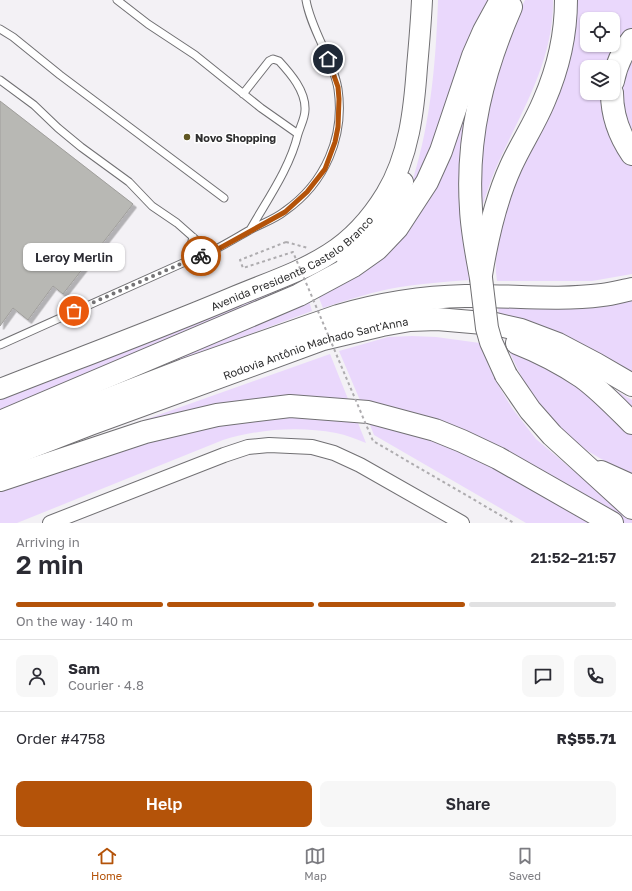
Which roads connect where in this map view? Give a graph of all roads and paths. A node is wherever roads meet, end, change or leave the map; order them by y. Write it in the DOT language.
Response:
graph roads {
  1 [pos="117,0"];
  2 [pos="306,0"];
  3 [pos="422,0"];
  4 [pos="501,0"];
  5 [pos="514,0"];
  6 [pos="566,0"];
  7 [pos="0,29"];
  8 [pos="632,40"];
  9 [pos="619,60"];
  10 [pos="0,80"];
  11 [pos="243,94"];
  12 [pos="612,100"];
  13 [pos="410,127"];
  14 [pos="298,134"];
  15 [pos="632,154"];
  16 [pos="224,198"];
  17 [pos="250,230"];
  18 [pos="193,237"];
  19 [pos="286,242"];
  20 [pos="211,253"];
  21 [pos="185,262"];
  22 [pos="481,278"];
  23 [pos="327,279"];
  24 [pos="632,289"];
  25 [pos="468,322"];
  26 [pos="0,345"];
  27 [pos="632,385"];
  28 [pos="0,389"];
  29 [pos="0,422"];
  30 [pos="632,423"];
  31 [pos="0,441"];
  32 [pos="0,459"];
  33 [pos="587,466"];
  34 [pos="0,480"];
  35 [pos="632,486"];
  36 [pos="632,508"];
  37 [pos="50,523"];
  38 [pos="462,523"];
  39 [pos="514,523"];
  40 [pos="612,523"];
  1 -- 11 [label="lane"];
  2 -- 17 [label="lane"];
  3 -- 13 [label="main road, Avenida Presidente Castelo Branco"];
  4 -- 23 [label="main road"];
  5 -- 22 [label="main road"];
  6 -- 22 [label="main road"];
  7 -- 16 [label="lane"];
  8 -- 9 [label="main road"];
  10 -- 18 [label="lane"];
  11 -- 14 [label="lane"];
  11 -- 14 [label="lane"];
  12 -- 15 [label="main road"];
  13 -- 23 [label="main road"];
  13 -- 28 [label="main road, Avenida Presidente Castelo Branco"];
  14 -- 17 [label="lane"];
  17 -- 20 [label="lane"];
  18 -- 20 [label="lane"];
  18 -- 21 [label="lane"];
  19 -- 39 [label="path, bridge"];
  20 -- 21 [label="lane"];
  21 -- 26 [label="lane"];
  22 -- 33 [label="main road, bridge"];
  23 -- 29 [label="main road"];
  24 -- 31 [label="main road, Rodovia Antônio Machado Sant'Anna"];
  25 -- 27 [label="main road, Rodovia Antônio Machado Sant'Anna"];
  25 -- 30 [label="main road"];
  25 -- 32 [label="main road, Rodovia Antônio Machado Sant'Anna"];
  33 -- 35 [label="main road"];
  33 -- 36 [label="main road"];
  34 -- 40 [label="main road"];
  37 -- 38 [label="street"];
}
